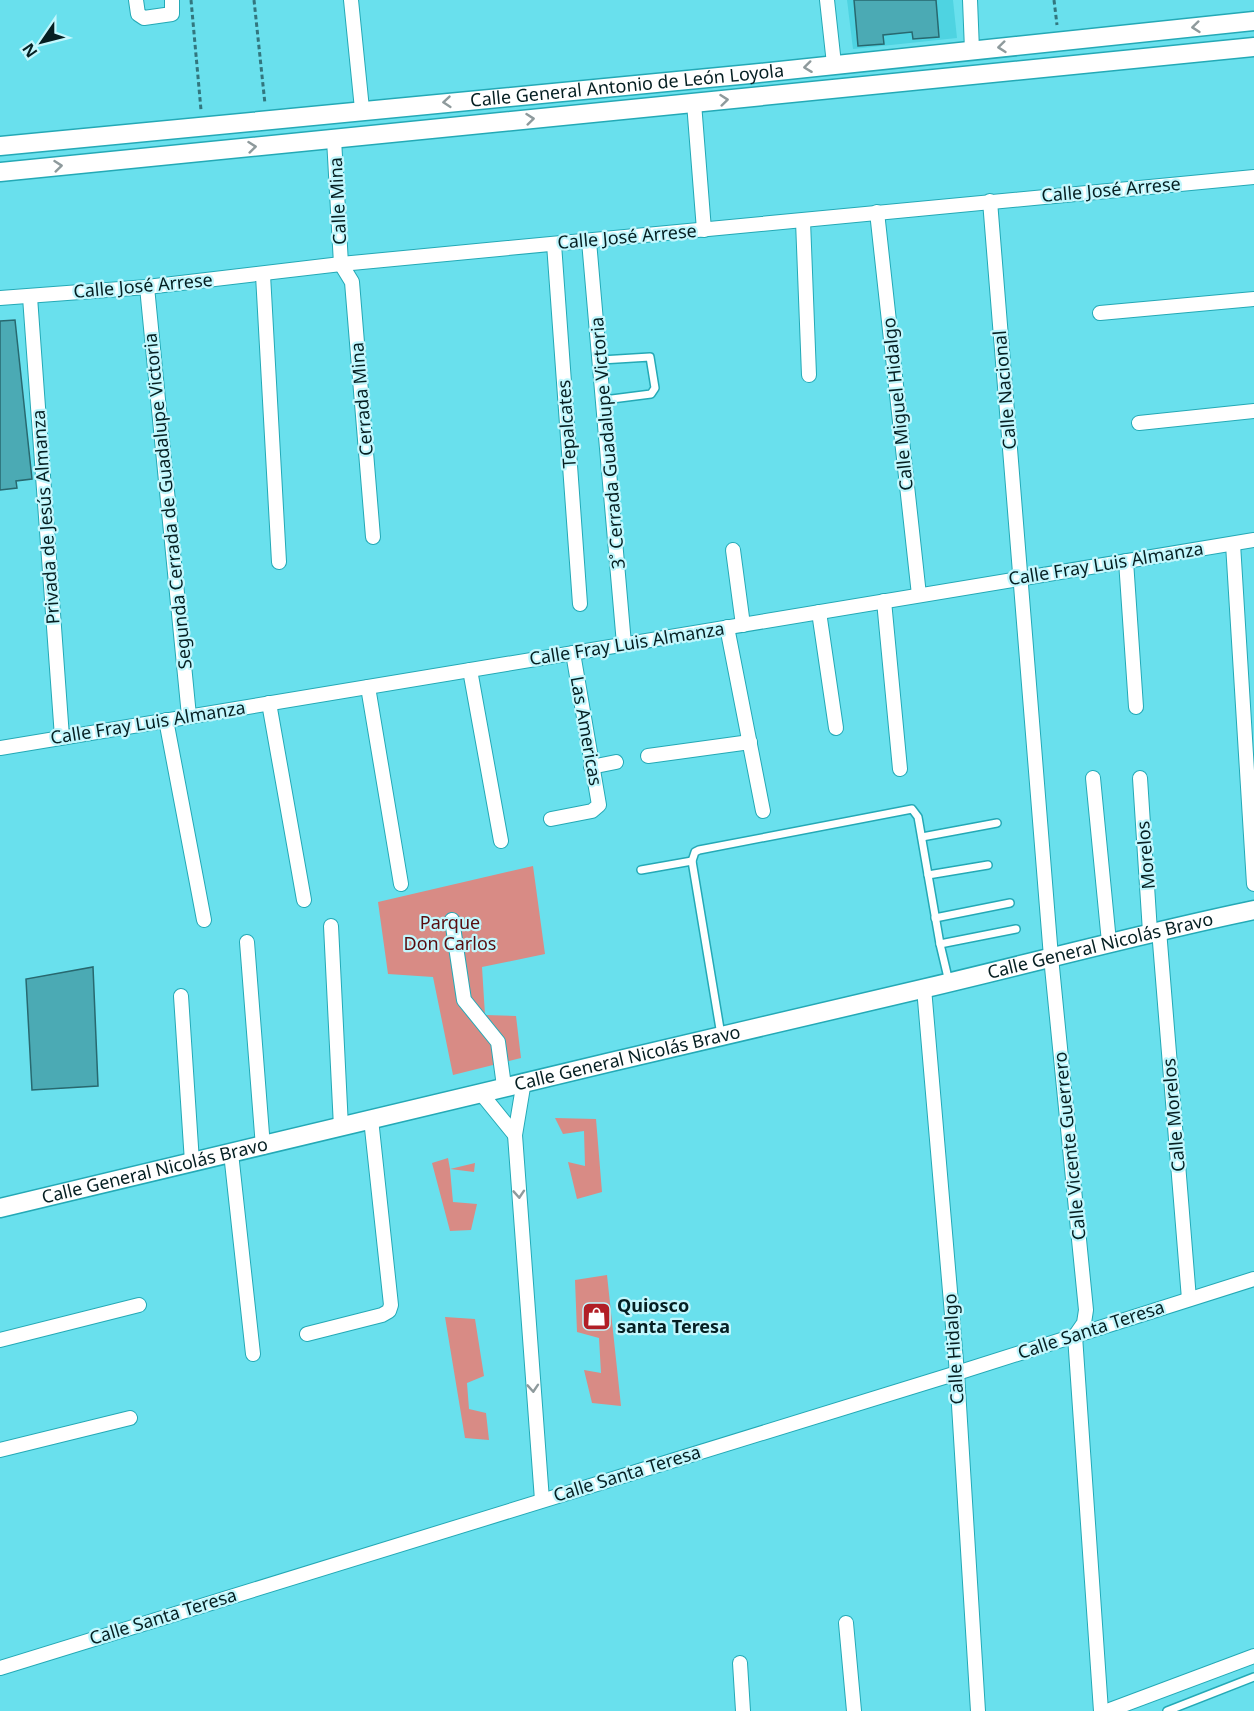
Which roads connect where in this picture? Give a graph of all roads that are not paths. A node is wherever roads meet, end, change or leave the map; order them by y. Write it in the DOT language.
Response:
graph roads {
  1 [pos="135,0"];
  2 [pos="172,0"];
  3 [pos="351,0"];
  4 [pos="827,0"];
  5 [pos="970,0"];
  6 [pos="1254,21"];
  7 [pos="1254,47"];
  8 [pos="972,50"];
  9 [pos="834,64"];
  10 [pos="694,103"];
  11 [pos="362,110"];
  12 [pos="334,139"];
  13 [pos="0,146"];
  14 [pos="0,172"];
  15 [pos="1254,177"];
  16 [pos="990,201"];
  17 [pos="877,212"];
  18 [pos="803,221"];
  19 [pos="704,230"];
  20 [pos="589,241"];
  21 [pos="554,244"];
  22 [pos="342,264"];
  23 [pos="263,275"];
  24 [pos="147,286"];
  25 [pos="30,297"];
  26 [pos="0,298"];
  27 [pos="1254,299"];
  28 [pos="1100,313"];
  29 [pos="601,360"];
  30 [pos="809,375"];
  31 [pos="604,400"];
  32 [pos="1254,411"];
  33 [pos="1139,423"];
  34 [pos="373,537"];
  35 [pos="1254,540"];
  36 [pos="1233,543"];
  37 [pos="733,550"];
  38 [pos="1126,561"];
  39 [pos="279,562"];
  40 [pos="1021,579"];
  41 [pos="920,596"];
  42 [pos="884,601"];
  43 [pos="580,604"];
  44 [pos="819,612"];
  45 [pos="743,625"];
  46 [pos="727,627"];
  47 [pos="624,644"];
  48 [pos="573,653"];
  49 [pos="470,670"];
  50 [pos="368,687"];
  51 [pos="269,703"];
  52 [pos="1136,707"];
  53 [pos="189,716"];
  54 [pos="166,720"];
  55 [pos="836,728"];
  56 [pos="62,738"];
  57 [pos="750,742"];
  58 [pos="0,748"];
  59 [pos="648,756"];
  60 [pos="616,762"];
  61 [pos="591,767"];
  62 [pos="900,769"];
  63 [pos="1093,778"];
  64 [pos="1140,778"];
  65 [pos="763,811"];
  66 [pos="551,819"];
  67 [pos="997,823"];
  68 [pos="922,837"];
  69 [pos="501,841"];
  70 [pos="692,861"];
  71 [pos="988,865"];
  72 [pos="641,870"];
  73 [pos="928,875"];
  74 [pos="401,884"];
  75 [pos="1254,884"];
  76 [pos="304,900"];
  77 [pos="1010,903"];
  78 [pos="1254,910"];
  79 [pos="935,918"];
  80 [pos="204,920"];
  81 [pos="452,920"];
  82 [pos="330,926"];
  83 [pos="1016,929"];
  84 [pos="1155,931"];
  85 [pos="246,942"];
  86 [pos="1109,942"];
  87 [pos="940,944"];
  88 [pos="1051,957"];
  89 [pos="949,982"];
  90 [pos="924,988"];
  91 [pos="180,996"];
  92 [pos="721,1035"];
  93 [pos="524,1081"];
  94 [pos="504,1086"];
  95 [pos="480,1092"];
  96 [pos="371,1119"];
  97 [pos="341,1126"];
  98 [pos="514,1136"];
  99 [pos="263,1146"];
  100 [pos="231,1153"];
  101 [pos="192,1162"];
  102 [pos="0,1208"];
  103 [pos="1254,1279"];
  104 [pos="1189,1299"];
  105 [pos="139,1305"];
  106 [pos="307,1334"];
  107 [pos="1075,1336"];
  108 [pos="0,1340"];
  109 [pos="253,1354"];
  110 [pos="957,1373"];
  111 [pos="130,1418"];
  112 [pos="0,1450"];
  113 [pos="543,1500"];
  114 [pos="846,1623"];
  115 [pos="1254,1656"];
  116 [pos="740,1663"];
  117 [pos="0,1668"];
  118 [pos="1254,1677"];
  119 [pos="743,1711"];
  120 [pos="854,1711"];
  121 [pos="978,1711"];
  122 [pos="1101,1711"];
  123 [pos="1107,1711"];
  124 [pos="1167,1711"];
  1 -- 2 [label="street"];
  3 -- 11 [label="street"];
  4 -- 9 [label="street"];
  5 -- 8 [label="street"];
  6 -- 8 [label="street, Calle General Antonio de León Loyola, one-way"];
  10 -- 7 [label="street, Calle General Antonio de León Loyola, one-way"];
  8 -- 9 [label="street, Calle General Antonio de León Loyola"];
  9 -- 11 [label="street, Calle General Antonio de León Loyola, one-way"];
  12 -- 10 [label="street, Calle General Antonio de León Loyola, one-way"];
  10 -- 19 [label="street"];
  11 -- 13 [label="street, Calle General Antonio de León Loyola"];
  14 -- 12 [label="street, Calle General Antonio de León Loyola, one-way"];
  12 -- 22 [label="street, Calle Mina"];
  15 -- 16 [label="street, Calle José Arrese"];
  16 -- 17 [label="street, Calle José Arrese"];
  16 -- 40 [label="street, Calle Nacional"];
  17 -- 18 [label="street, Calle José Arrese"];
  17 -- 41 [label="street, Calle Miguel Hidalgo"];
  18 -- 19 [label="street, Calle José Arrese"];
  18 -- 30 [label="street"];
  19 -- 20 [label="street, Calle José Arrese"];
  20 -- 21 [label="street, Calle José Arrese"];
  20 -- 29 [label="street, 3˚ Cerrada Guadalupe Victoria"];
  21 -- 22 [label="street, Calle José Arrese"];
  21 -- 43 [label="street, Tepalcates"];
  22 -- 23 [label="street, Calle José Arrese"];
  22 -- 34 [label="street, Cerrada Mina"];
  23 -- 24 [label="street, Calle José Arrese"];
  23 -- 39 [label="street"];
  24 -- 25 [label="street, Calle José Arrese"];
  24 -- 53 [label="street, Segunda Cerrada de Guadalupe Victoria"];
  25 -- 26 [label="street, Calle José Arrese"];
  25 -- 56 [label="street, Privada de Jesús Almanza"];
  27 -- 28 [label="street"];
  29 -- 31 [label="street, 3˚ Cerrada Guadalupe Victoria"];
  29 -- 31 [label="lane"];
  31 -- 47 [label="street, 3˚ Cerrada Guadalupe Victoria"];
  32 -- 33 [label="street"];
  35 -- 36 [label="street, Calle Fray Luis Almanza"];
  36 -- 38 [label="street, Calle Fray Luis Almanza"];
  36 -- 75 [label="street"];
  37 -- 45 [label="street"];
  38 -- 40 [label="street, Calle Fray Luis Almanza"];
  38 -- 52 [label="street"];
  40 -- 41 [label="street, Calle Fray Luis Almanza"];
  40 -- 88 [label="street, Calle Vicente Guerrero"];
  41 -- 42 [label="street, Calle Fray Luis Almanza"];
  42 -- 44 [label="street, Calle Fray Luis Almanza"];
  42 -- 62 [label="street"];
  44 -- 45 [label="street, Calle Fray Luis Almanza"];
  44 -- 55 [label="street"];
  45 -- 46 [label="street, Calle Fray Luis Almanza"];
  46 -- 47 [label="street, Calle Fray Luis Almanza"];
  46 -- 57 [label="street"];
  47 -- 48 [label="street, Calle Fray Luis Almanza"];
  48 -- 49 [label="street, Calle Fray Luis Almanza"];
  48 -- 61 [label="street, Las Americas"];
  49 -- 50 [label="street, Calle Fray Luis Almanza"];
  49 -- 69 [label="street"];
  50 -- 51 [label="street, Calle Fray Luis Almanza"];
  50 -- 74 [label="street"];
  51 -- 53 [label="street, Calle Fray Luis Almanza"];
  51 -- 76 [label="street"];
  53 -- 54 [label="street, Calle Fray Luis Almanza"];
  54 -- 56 [label="street, Calle Fray Luis Almanza"];
  54 -- 80 [label="street"];
  56 -- 58 [label="street, Calle Fray Luis Almanza"];
  57 -- 59 [label="street"];
  57 -- 65 [label="street"];
  60 -- 61 [label="street"];
  61 -- 66 [label="street, Las Americas"];
  63 -- 86 [label="street"];
  64 -- 84 [label="street, Morelos"];
  67 -- 68 [label="lane"];
  68 -- 70 [label="lane"];
  68 -- 73 [label="lane"];
  70 -- 72 [label="lane"];
  70 -- 92 [label="lane"];
  71 -- 73 [label="lane"];
  73 -- 79 [label="lane"];
  77 -- 79 [label="lane"];
  78 -- 84 [label="street, Calle General Nicolás Bravo"];
  79 -- 87 [label="lane"];
  81 -- 94 [label="street"];
  82 -- 97 [label="street"];
  83 -- 87 [label="lane"];
  84 -- 86 [label="street, Calle General Nicolás Bravo"];
  84 -- 104 [label="street, Calle Morelos"];
  85 -- 99 [label="street"];
  86 -- 88 [label="street, Calle General Nicolás Bravo"];
  87 -- 89 [label="lane"];
  88 -- 89 [label="street, Calle General Nicolás Bravo"];
  88 -- 107 [label="street, Calle Vicente Guerrero"];
  89 -- 90 [label="street, Calle General Nicolás Bravo"];
  90 -- 92 [label="street, Calle General Nicolás Bravo"];
  90 -- 110 [label="street, Calle Hidalgo"];
  91 -- 101 [label="street"];
  92 -- 93 [label="street, Calle General Nicolás Bravo"];
  93 -- 94 [label="street, Calle General Nicolás Bravo"];
  93 -- 98 [label="street"];
  94 -- 95 [label="street, Calle General Nicolás Bravo"];
  95 -- 96 [label="street, Calle General Nicolás Bravo"];
  95 -- 98 [label="street"];
  96 -- 97 [label="street, Calle General Nicolás Bravo"];
  96 -- 106 [label="street"];
  97 -- 99 [label="street, Calle General Nicolás Bravo"];
  98 -- 113 [label="street, one-way"];
  99 -- 100 [label="street, Calle General Nicolás Bravo"];
  100 -- 101 [label="street, Calle General Nicolás Bravo"];
  100 -- 109 [label="street"];
  101 -- 102 [label="street, Calle General Nicolás Bravo"];
  103 -- 104 [label="street, Calle Santa Teresa"];
  104 -- 107 [label="street, Calle Santa Teresa"];
  105 -- 108 [label="street"];
  107 -- 110 [label="street, Calle Santa Teresa"];
  107 -- 122 [label="street, Calle Vicente Guerrero"];
  110 -- 113 [label="street, Calle Santa Teresa"];
  110 -- 121 [label="street, Calle Hidalgo"];
  111 -- 112 [label="street"];
  113 -- 117 [label="street, Calle Santa Teresa"];
  114 -- 120 [label="street"];
  115 -- 123 [label="street"];
  116 -- 119 [label="street"];
  118 -- 124 [label="lane"];
}
